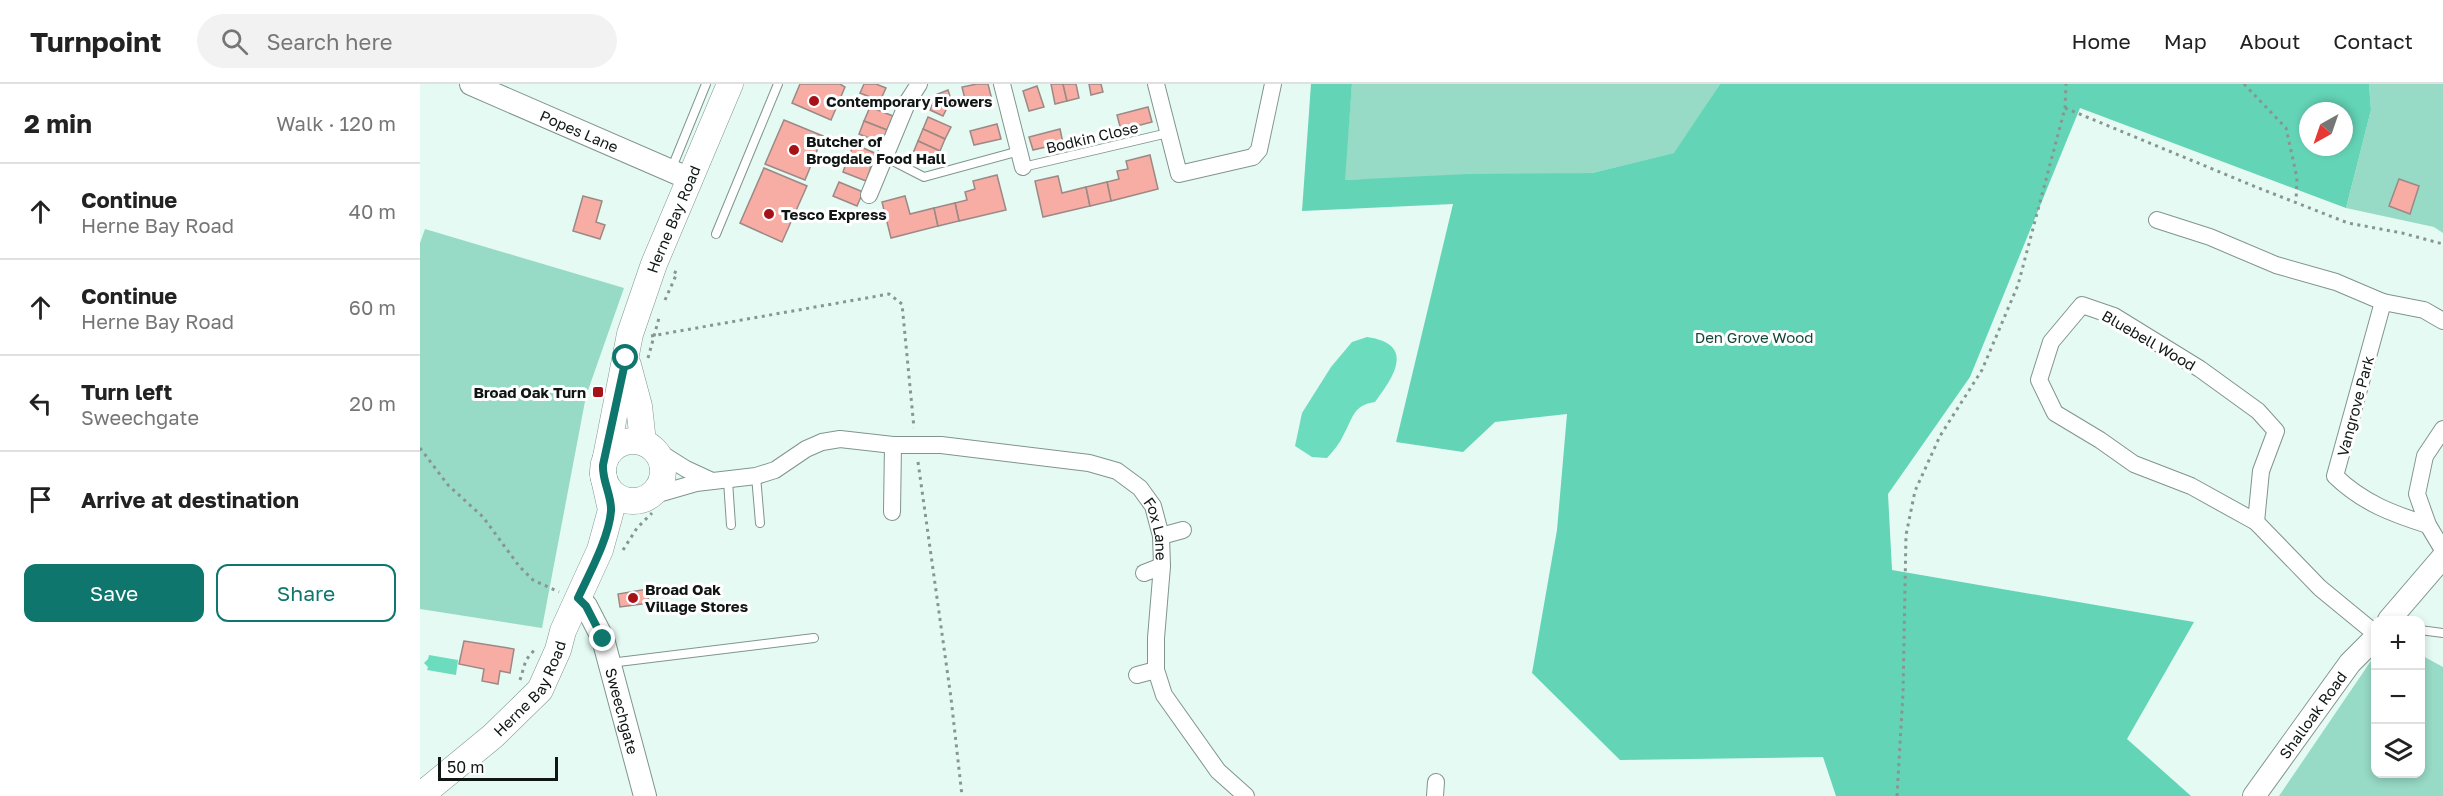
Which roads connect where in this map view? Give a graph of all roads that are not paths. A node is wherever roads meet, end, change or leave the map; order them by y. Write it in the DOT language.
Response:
graph roads {
  1 [pos="706,84"];
  2 [pos="730,84"];
  3 [pos="778,84"];
  4 [pos="919,84"];
  5 [pos="1002,84"];
  6 [pos="1156,84"];
  7 [pos="1273,84"];
  8 [pos="482,86"];
  9 [pos="1168,133"];
  10 [pos="885,157"];
  11 [pos="1021,159"];
  12 [pos="680,175"];
  13 [pos="869,195"];
  14 [pos="2157,220"];
  15 [pos="716,234"];
  16 [pos="2383,302"];
  17 [pos="2443,321"];
  18 [pos="639,349"];
  19 [pos="2443,429"];
  20 [pos="646,443"];
  21 [pos="893,446"];
  22 [pos="604,466"];
  23 [pos="756,476"];
  24 [pos="720,481"];
  25 [pos="650,501"];
  26 [pos="892,512"];
  27 [pos="2256,522"];
  28 [pos="760,523"];
  29 [pos="731,525"];
  30 [pos="2428,525"];
  31 [pos="1183,530"];
  32 [pos="1161,536"];
  33 [pos="611,550"];
  34 [pos="2443,550"];
  35 [pos="2443,557"];
  36 [pos="1162,566"];
  37 [pos="1144,573"];
  38 [pos="578,598"];
  39 [pos="2395,616"];
  40 [pos="2371,631"];
  41 [pos="2425,631"];
  42 [pos="2443,633"];
  43 [pos="814,638"];
  44 [pos="2371,640"];
  45 [pos="610,663"];
  46 [pos="1156,670"];
  47 [pos="1137,675"];
  48 [pos="420,796"];
  49 [pos="645,796"];
  50 [pos="1246,796"];
  51 [pos="2254,796"];
  1 -- 12 [label="lane"];
  2 -- 12 [label="main road, Herne Bay Road"];
  3 -- 15 [label="lane"];
  4 -- 10 [label="street"];
  5 -- 11 [label="street"];
  6 -- 9 [label="street"];
  7 -- 9 [label="street"];
  8 -- 12 [label="street, Popes Lane"];
  9 -- 11 [label="lane, Bodkin Close"];
  10 -- 11 [label="lane, Bodkin Close"];
  10 -- 13 [label="street"];
  12 -- 18 [label="main road, Herne Bay Road"];
  14 -- 16 [label="street"];
  16 -- 17 [label="street"];
  16 -- 30 [label="street, Vangrove Park"];
  18 -- 20 [label="main road"];
  18 -- 22 [label="main road, Herne Bay Road"];
  19 -- 30 [label="street"];
  20 -- 22 [label="main road"];
  20 -- 24 [label="street"];
  20 -- 25 [label="main road"];
  21 -- 23 [label="street, Fox Lane"];
  21 -- 26 [label="street"];
  21 -- 32 [label="street, Fox Lane"];
  22 -- 25 [label="main road"];
  22 -- 33 [label="main road, Herne Bay Road"];
  23 -- 24 [label="street, Fox Lane"];
  23 -- 28 [label="lane"];
  24 -- 25 [label="street, Fox Lane"];
  24 -- 29 [label="lane"];
  25 -- 33 [label="main road, Herne Bay Road"];
  27 -- 27 [label="street, Bluebell Wood"];
  27 -- 40 [label="street, Bluebell Wood"];
  30 -- 34 [label="street"];
  31 -- 32 [label="street"];
  32 -- 36 [label="street, Fox Lane"];
  33 -- 38 [label="main road, Herne Bay Road"];
  35 -- 39 [label="street"];
  36 -- 37 [label="street"];
  36 -- 46 [label="street, Fox Lane"];
  38 -- 45 [label="street, Sweechgate"];
  38 -- 48 [label="main road, Herne Bay Road"];
  41 -- 42 [label="lane"];
  43 -- 45 [label="lane"];
  44 -- 51 [label="street, Shalloak Road"];
  45 -- 49 [label="street, Sweechgate"];
  46 -- 47 [label="street"];
  46 -- 50 [label="street, Fox Lane"];
}
